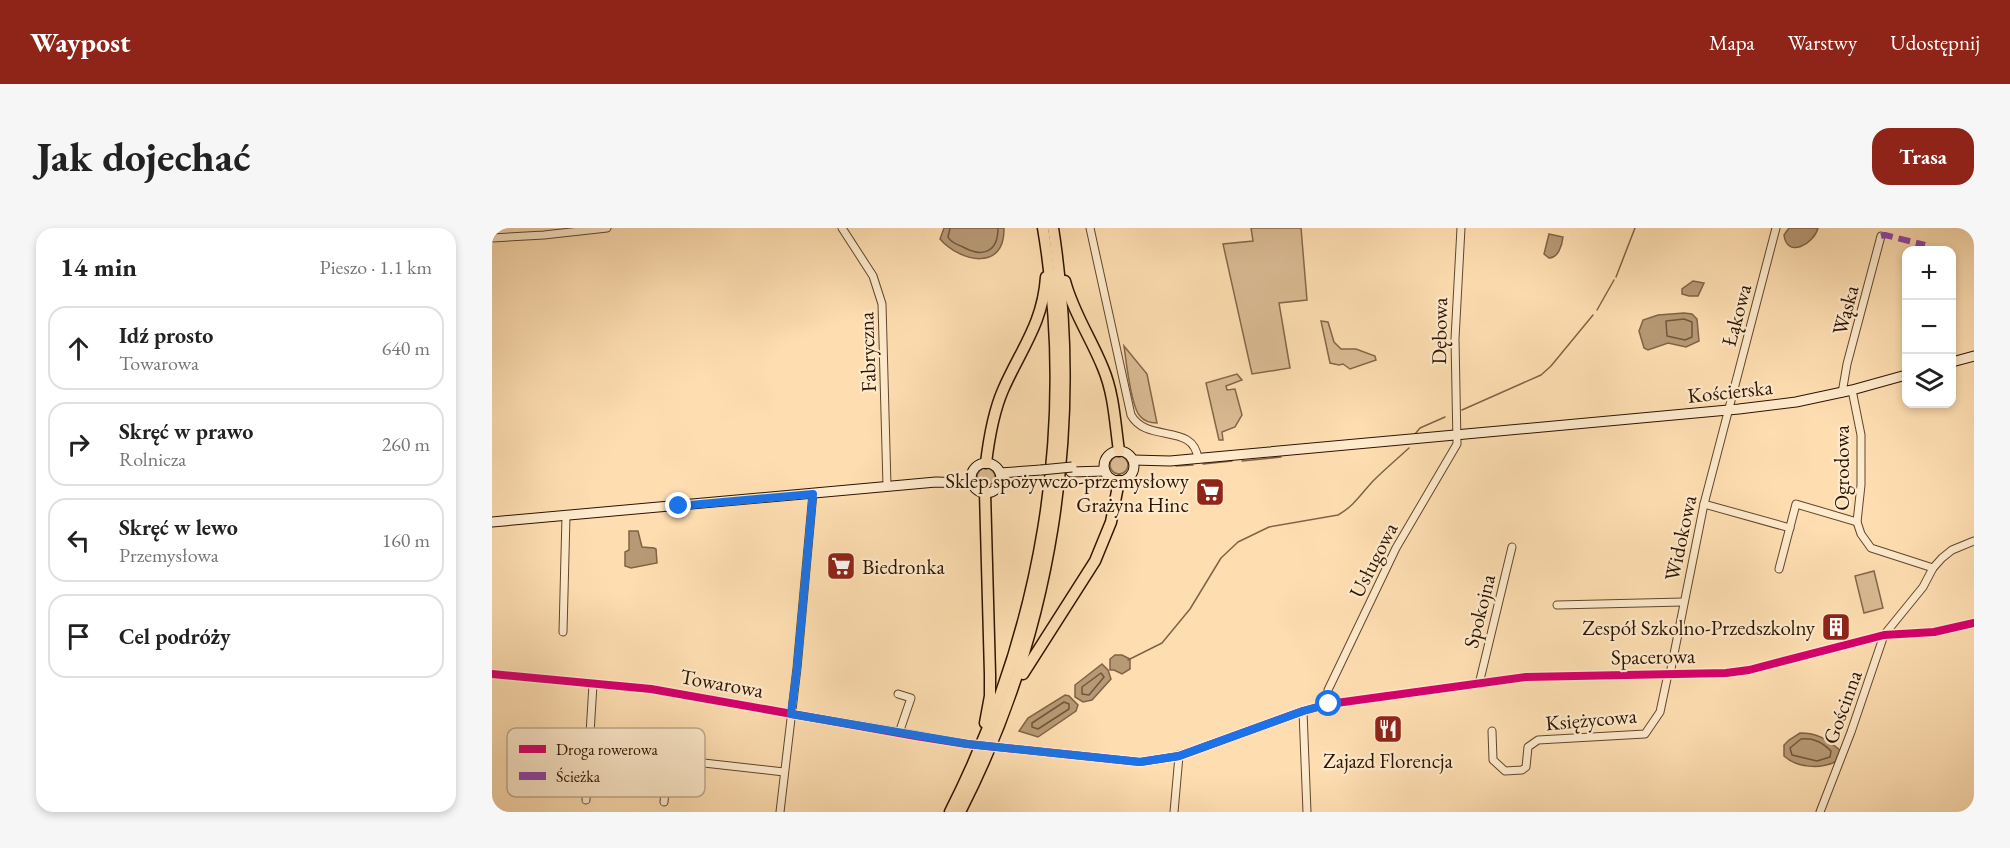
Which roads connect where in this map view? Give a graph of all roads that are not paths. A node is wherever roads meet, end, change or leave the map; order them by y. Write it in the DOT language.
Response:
graph roads {
  1 [pos="607,228"];
  2 [pos="842,228"];
  3 [pos="1044,228"];
  4 [pos="1053,228"];
  5 [pos="1090,228"];
  6 [pos="1461,228"];
  7 [pos="1776,228"];
  8 [pos="1881,236"];
  9 [pos="492,238"];
  10 [pos="1051,245"];
  11 [pos="1974,356"];
  12 [pos="1956,361"];
  13 [pos="1902,376"];
  14 [pos="1852,390"];
  15 [pos="1842,393"];
  16 [pos="1727,410"];
  17 [pos="1456,435"];
  18 [pos="1119,451"];
  19 [pos="1198,459"];
  20 [pos="986,463"];
  21 [pos="1133,464"];
  22 [pos="1105,467"];
  23 [pos="1000,477"];
  24 [pos="972,479"];
  25 [pos="1119,481"];
  26 [pos="887,486"];
  27 [pos="986,492"];
  28 [pos="813,494"];
  29 [pos="1704,504"];
  30 [pos="566,516"];
  31 [pos="492,522"];
  32 [pos="1857,522"];
  33 [pos="1790,528"];
  34 [pos="1974,541"];
  35 [pos="1512,547"];
  36 [pos="1934,568"];
  37 [pos="1779,569"];
  38 [pos="1683,602"];
  39 [pos="1557,605"];
  40 [pos="1974,623"];
  41 [pos="563,632"];
  42 [pos="1884,635"];
  43 [pos="492,674"];
  44 [pos="1669,674"];
  45 [pos="593,684"];
  46 [pos="1479,684"];
  47 [pos="1013,689"];
  48 [pos="898,694"];
  49 [pos="1329,704"];
  50 [pos="1303,711"];
  51 [pos="791,714"];
  52 [pos="591,728"];
  53 [pos="987,728"];
  54 [pos="1491,731"];
  55 [pos="899,733"];
  56 [pos="1179,756"];
  57 [pos="705,763"];
  58 [pos="784,772"];
  59 [pos="586,797"];
  60 [pos="664,797"];
  61 [pos="586,800"];
  62 [pos="664,802"];
  63 [pos="780,812"];
  64 [pos="950,812"];
  65 [pos="960,812"];
  66 [pos="1174,812"];
  67 [pos="1307,812"];
  68 [pos="1820,812"];
  1 -- 9 [label="street"];
  2 -- 26 [label="street, Fabryczna"];
  3 -- 10 [label="main road"];
  4 -- 10 [label="main road"];
  5 -- 19 [label="street"];
  6 -- 17 [label="street, Dębowa"];
  7 -- 16 [label="street, Łąkowa"];
  8 -- 15 [label="street, Wąska"];
  10 -- 18 [label="main road"];
  10 -- 20 [label="main road"];
  10 -- 47 [label="main road"];
  10 -- 53 [label="main road"];
  11 -- 12 [label="main road"];
  13 -- 14 [label="main road, Kościerska"];
  14 -- 15 [label="main road, Kościerska"];
  14 -- 32 [label="street, Ogrodowa"];
  15 -- 16 [label="main road, Kościerska"];
  16 -- 17 [label="main road, Kościerska"];
  16 -- 29 [label="street, Widokowa"];
  17 -- 19 [label="main road, Kościerska"];
  17 -- 49 [label="street, Usługowa"];
  18 -- 21 [label="main road"];
  18 -- 22 [label="main road"];
  19 -- 21 [label="main road, Kościerska"];
  20 -- 23 [label="main road"];
  20 -- 24 [label="main road"];
  21 -- 25 [label="main road"];
  22 -- 23 [label="main road"];
  22 -- 25 [label="main road"];
  23 -- 27 [label="main road"];
  24 -- 26 [label="main road"];
  24 -- 27 [label="main road"];
  25 -- 47 [label="main road"];
  26 -- 28 [label="main road"];
  27 -- 53 [label="main road"];
  28 -- 30 [label="main road"];
  28 -- 51 [label="street"];
  29 -- 33 [label="street"];
  29 -- 38 [label="street, Widokowa"];
  30 -- 31 [label="main road"];
  30 -- 41 [label="street"];
  32 -- 33 [label="street"];
  32 -- 36 [label="street, Ogrodowa"];
  33 -- 37 [label="street"];
  34 -- 36 [label="street, Gościnna"];
  35 -- 46 [label="street, Spokojna"];
  36 -- 42 [label="street, Gościnna"];
  38 -- 39 [label="street"];
  38 -- 44 [label="street, Widokowa"];
  40 -- 42 [label="street, Spacerowa"];
  42 -- 44 [label="street, Spacerowa"];
  42 -- 68 [label="street, Gościnna"];
  43 -- 45 [label="street, Towarowa"];
  44 -- 46 [label="street, Spacerowa"];
  44 -- 54 [label="street, Księżycowa"];
  45 -- 51 [label="street, Towarowa"];
  45 -- 52 [label="street"];
  46 -- 49 [label="street, Spacerowa"];
  47 -- 65 [label="main road"];
  48 -- 55 [label="street"];
  49 -- 50 [label="street, Towarowa"];
  50 -- 56 [label="street, Towarowa"];
  50 -- 67 [label="street"];
  51 -- 55 [label="street, Towarowa"];
  51 -- 58 [label="street"];
  53 -- 64 [label="main road"];
  55 -- 56 [label="street, Towarowa, bridge"];
  56 -- 66 [label="street"];
  57 -- 58 [label="street"];
  58 -- 63 [label="street"];
  59 -- 61 [label="street"];
  60 -- 62 [label="street"];
}
